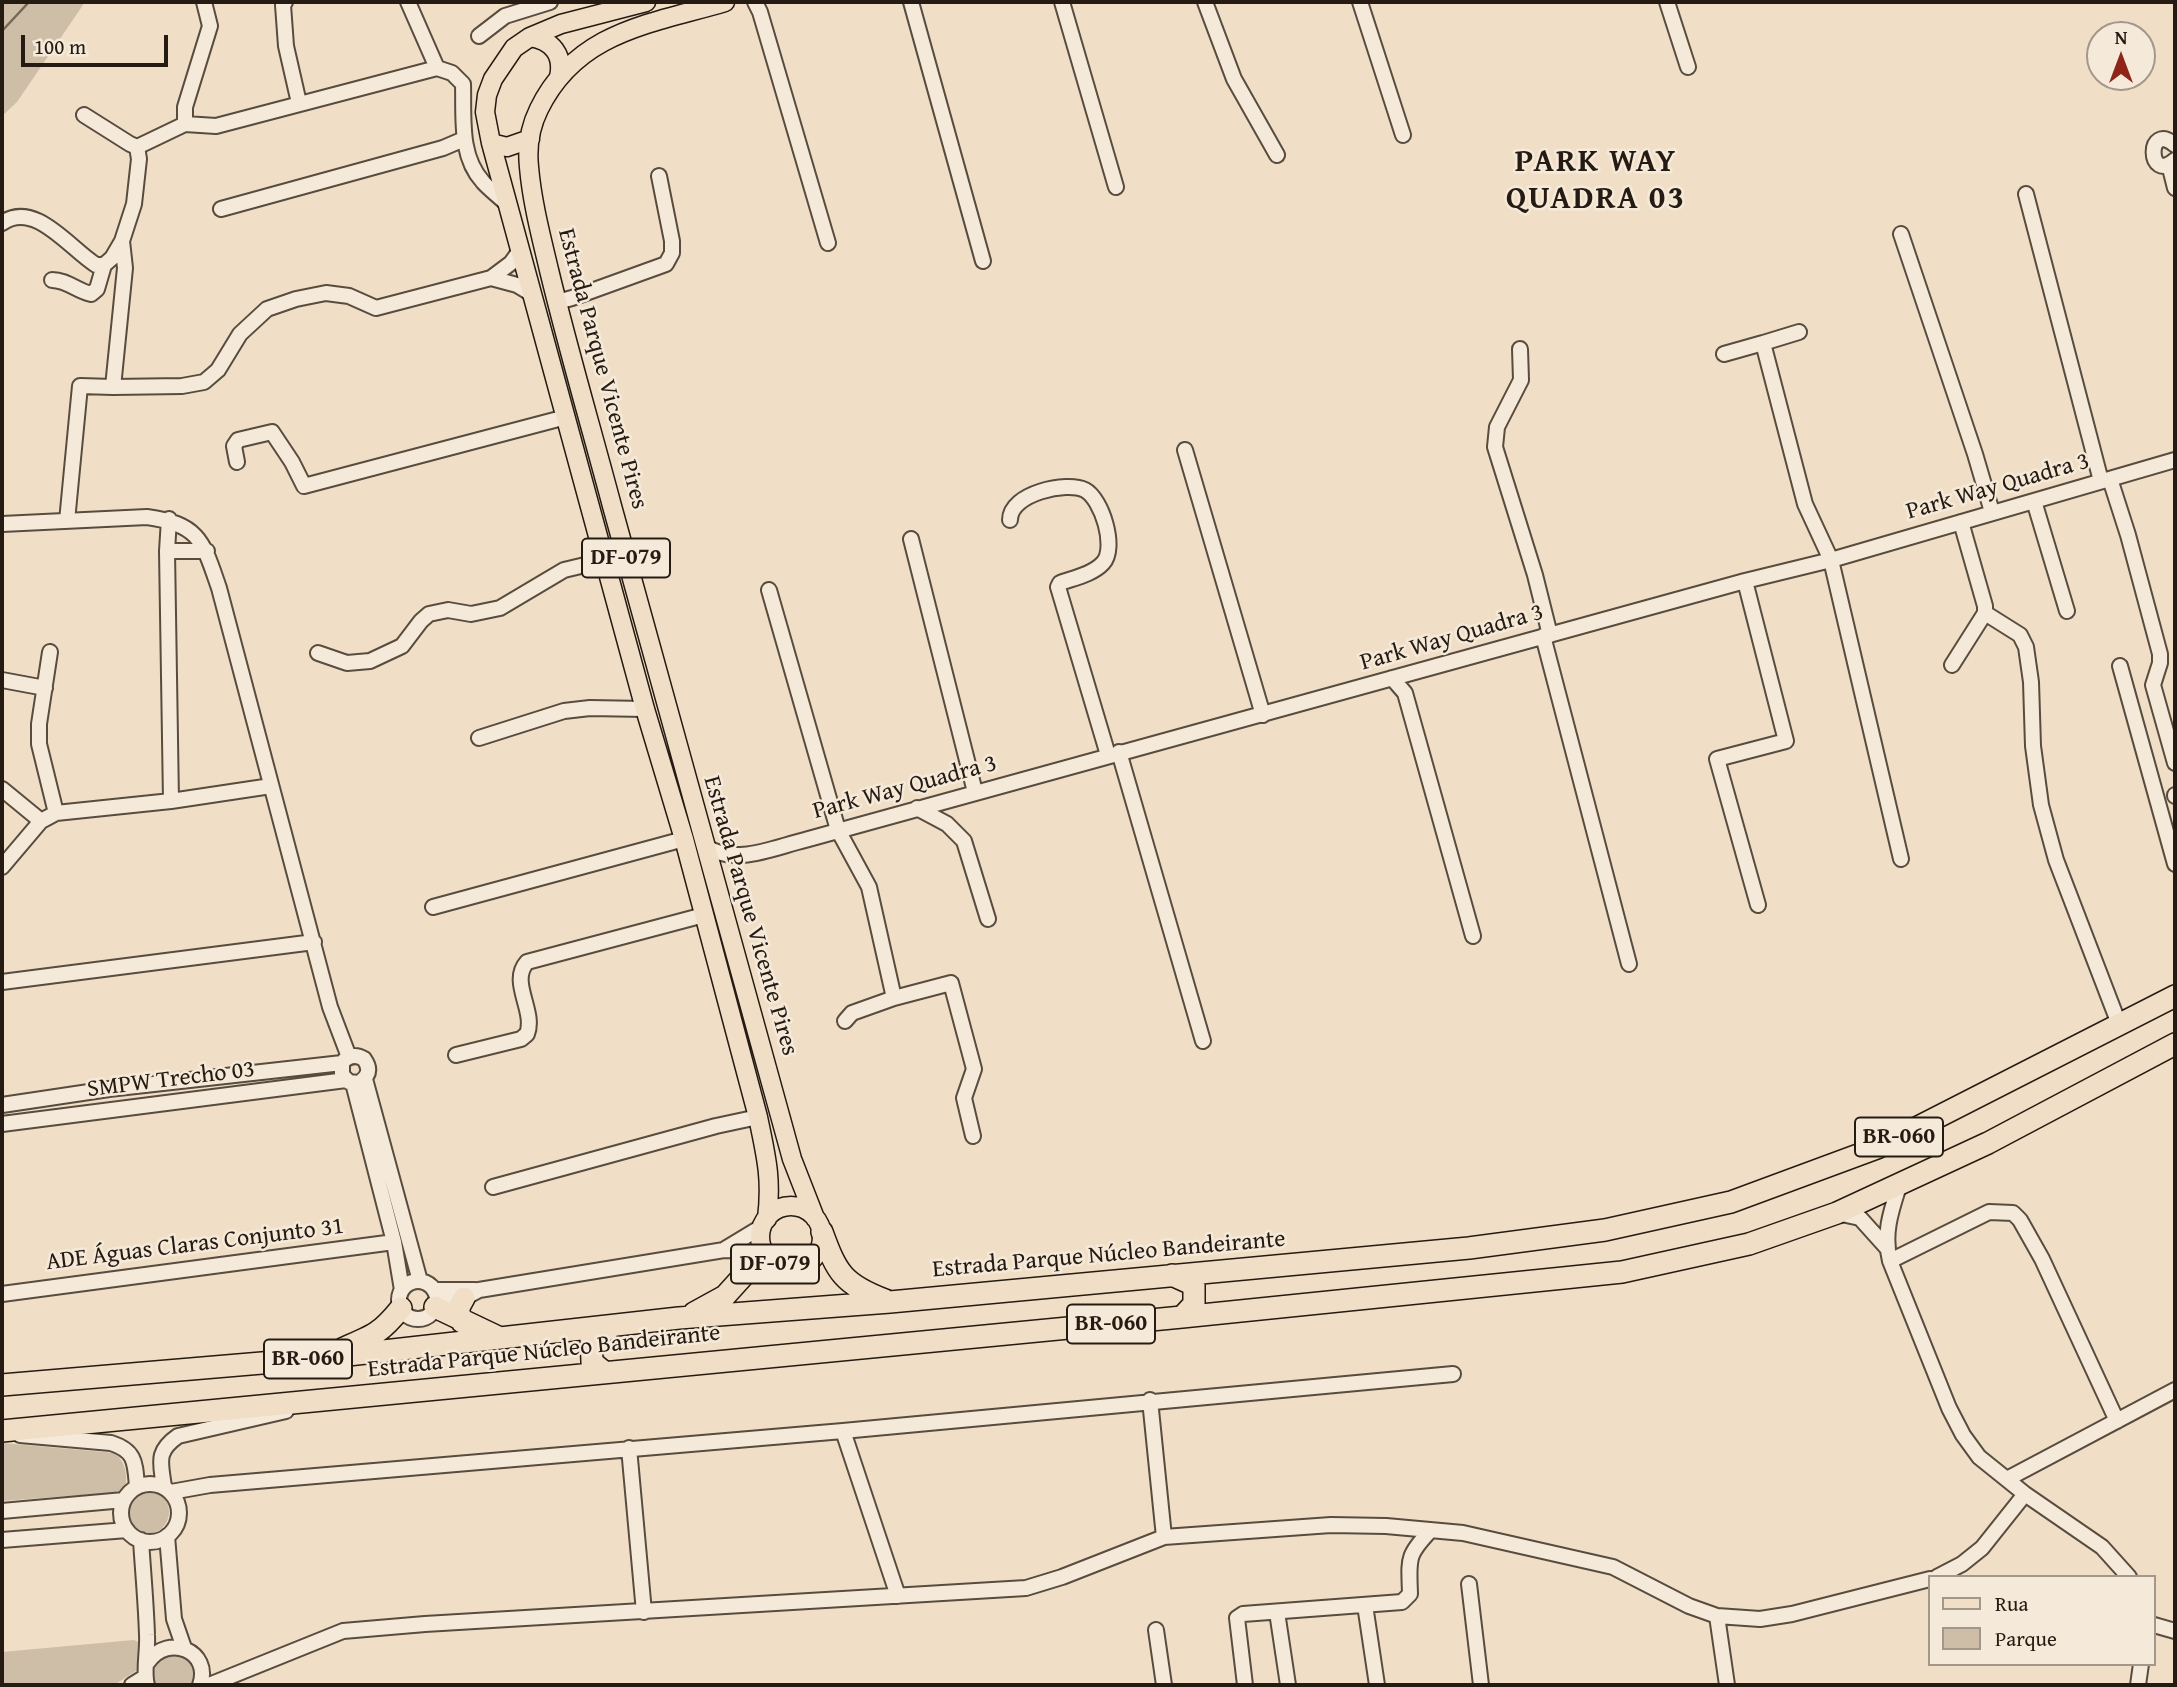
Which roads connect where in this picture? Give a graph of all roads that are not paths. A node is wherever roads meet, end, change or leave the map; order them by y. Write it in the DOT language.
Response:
graph roads {
  1 [pos="204,2"];
  2 [pos="285,2"];
  3 [pos="408,2"];
  4 [pos="550,2"];
  5 [pos="646,2"];
  6 [pos="725,2"];
  7 [pos="755,2"];
  8 [pos="911,2"];
  9 [pos="1062,2"];
  10 [pos="1205,2"];
  11 [pos="1360,2"];
  12 [pos="1667,2"];
  13 [pos="596,8"];
  14 [pos="479,36"];
  15 [pos="530,37"];
  16 [pos="1688,67"];
  17 [pos="437,68"];
  18 [pos="559,77"];
  19 [pos="299,103"];
  20 [pos="84,115"];
  21 [pos="185,124"];
  22 [pos="1403,135"];
  23 [pos="464,139"];
  24 [pos="530,139"];
  25 [pos="491,143"];
  26 [pos="2175,145"];
  27 [pos="137,147"];
  28 [pos="1277,155"];
  29 [pos="2172,162"];
  30 [pos="659,176"];
  31 [pos="1116,187"];
  32 [pos="2175,188"];
  33 [pos="2026,194"];
  34 [pos="508,205"];
  35 [pos="221,209"];
  36 [pos="2,223"];
  37 [pos="1900,234"];
  38 [pos="122,241"];
  39 [pos="828,243"];
  40 [pos="521,249"];
  41 [pos="983,261"];
  42 [pos="104,265"];
  43 [pos="491,278"];
  44 [pos="52,280"];
  45 [pos="532,294"];
  46 [pos="557,302"];
  47 [pos="1799,332"];
  48 [pos="1763,343"];
  49 [pos="1520,349"];
  50 [pos="1724,354"];
  51 [pos="113,387"];
  52 [pos="566,417"];
  53 [pos="1185,450"];
  54 [pos="2175,460"];
  55 [pos="237,462"];
  56 [pos="2106,480"];
  57 [pos="2034,501"];
  58 [pos="1992,512"];
  59 [pos="169,519"];
  60 [pos="1010,520"];
  61 [pos="67,521"];
  62 [pos="1961,522"];
  63 [pos="2,524"];
  64 [pos="911,539"];
  65 [pos="167,551"];
  66 [pos="207,551"];
  67 [pos="606,560"];
  68 [pos="1831,560"];
  69 [pos="1745,581"];
  70 [pos="769,590"];
  71 [pos="636,596"];
  72 [pos="616,604"];
  73 [pos="2067,611"];
  74 [pos="1985,613"];
  75 [pos="1547,635"];
  76 [pos="50,652"];
  77 [pos="318,653"];
  78 [pos="1952,665"];
  79 [pos="2120,666"];
  80 [pos="1410,674"];
  81 [pos="1392,678"];
  82 [pos="2,680"];
  83 [pos="45,688"];
  84 [pos="1405,693"];
  85 [pos="645,709"];
  86 [pos="1263,715"];
  87 [pos="479,738"];
  88 [pos="1114,754"];
  89 [pos="2175,764"];
  90 [pos="271,786"];
  91 [pos="2,789"];
  92 [pos="975,792"];
  93 [pos="171,801"];
  94 [pos="917,808"];
  95 [pos="56,813"];
  96 [pos="41,821"];
  97 [pos="838,830"];
  98 [pos="684,839"];
  99 [pos="705,846"];
  100 [pos="740,856"];
  101 [pos="1901,859"];
  102 [pos="2175,864"];
  103 [pos="2,867"];
  104 [pos="716,880"];
  105 [pos="1758,905"];
  106 [pos="433,907"];
  107 [pos="704,915"];
  108 [pos="988,919"];
  109 [pos="1473,936"];
  110 [pos="314,942"];
  111 [pos="1629,964"];
  112 [pos="2,982"];
  113 [pos="2175,996"];
  114 [pos="894,998"];
  115 [pos="845,1021"];
  116 [pos="2119,1024"];
  117 [pos="1203,1041"];
  118 [pos="2175,1044"];
  119 [pos="456,1055"];
  120 [pos="345,1060"];
  121 [pos="263,1072"];
  122 [pos="354,1081"];
  123 [pos="109,1089"];
  124 [pos="265,1091"];
  125 [pos="5,1104"];
  126 [pos="113,1111"];
  127 [pos="758,1117"];
  128 [pos="6,1123"];
  129 [pos="973,1136"];
  130 [pos="1899,1186"];
  131 [pos="493,1187"];
  132 [pos="1837,1213"];
  133 [pos="765,1222"];
  134 [pos="819,1225"];
  135 [pos="394,1242"];
  136 [pos="1919,1245"];
  137 [pos="1888,1248"];
  138 [pos="724,1250"];
  139 [pos="762,1252"];
  140 [pos="1172,1275"];
  141 [pos="420,1281"];
  142 [pos="2,1294"];
  143 [pos="472,1294"];
  144 [pos="401,1299"];
  145 [pos="435,1300"];
  146 [pos="890,1302"];
  147 [pos="1182,1317"];
  148 [pos="679,1318"];
  149 [pos="462,1322"];
  150 [pos="614,1327"];
  151 [pos="500,1338"];
  152 [pos="321,1358"];
  153 [pos="604,1372"];
  154 [pos="1452,1374"];
  155 [pos="2,1385"];
  156 [pos="2175,1390"];
  157 [pos="338,1398"];
  158 [pos="1150,1400"];
  159 [pos="2117,1421"];
  160 [pos="843,1430"];
  161 [pos="2,1432"];
  162 [pos="629,1448"];
  163 [pos="2007,1479"];
  164 [pos="137,1487"];
  165 [pos="167,1490"];
  166 [pos="2025,1494"];
  167 [pos="124,1500"];
  168 [pos="2,1511"];
  169 [pos="127,1530"];
  170 [pos="1431,1530"];
  171 [pos="167,1536"];
  172 [pos="1164,1537"];
  173 [pos="2,1539"];
  174 [pos="141,1540"];
  175 [pos="1941,1575"];
  176 [pos="2127,1575"];
  177 [pos="1928,1579"];
  178 [pos="169,1584"];
  179 [pos="1469,1584"];
  180 [pos="144,1587"];
  181 [pos="898,1596"];
  182 [pos="1365,1605"];
  183 [pos="644,1612"];
  184 [pos="1277,1612"];
  185 [pos="1717,1616"];
  186 [pos="2156,1626"];
  187 [pos="1156,1630"];
  188 [pos="2175,1631"];
  189 [pos="184,1648"];
  190 [pos="2141,1666"];
  191 [pos="147,1675"];
  192 [pos="132,1685"];
  193 [pos="200,1685"];
  194 [pos="209,1685"];
  195 [pos="1164,1685"];
  196 [pos="1245,1685"];
  197 [pos="1288,1685"];
  198 [pos="1377,1685"];
  199 [pos="1481,1685"];
  200 [pos="1727,1685"];
  201 [pos="2138,1685"];
  1 -- 21 [label="street"];
  2 -- 19 [label="street"];
  3 -- 17 [label="street"];
  4 -- 14 [label="street"];
  5 -- 13 [label="main road, Estrada Parque Vicente Pires / DF-079"];
  6 -- 18 [label="main road, Estrada Parque Vicente Pires / DF-079"];
  7 -- 39 [label="street"];
  8 -- 41 [label="street"];
  9 -- 31 [label="street"];
  10 -- 28 [label="street"];
  11 -- 22 [label="street"];
  12 -- 16 [label="street"];
  13 -- 15 [label="main road, Estrada Parque Vicente Pires / DF-079"];
  15 -- 18 [label="main road"];
  15 -- 25 [label="main road, Estrada Parque Vicente Pires / DF-079"];
  17 -- 19 [label="street"];
  17 -- 23 [label="street"];
  18 -- 24 [label="main road, Estrada Parque Vicente Pires / DF-079"];
  19 -- 21 [label="street"];
  20 -- 27 [label="street"];
  21 -- 27 [label="street"];
  23 -- 34 [label="street"];
  23 -- 35 [label="street"];
  24 -- 25 [label="main road"];
  24 -- 46 [label="main road, Estrada Parque Vicente Pires / DF-079"];
  25 -- 34 [label="main road, Estrada Parque Vicente Pires / DF-079"];
  26 -- 29 [label="street"];
  27 -- 38 [label="street"];
  29 -- 32 [label="street"];
  30 -- 46 [label="street"];
  33 -- 56 [label="street"];
  34 -- 40 [label="main road, Estrada Parque Vicente Pires / DF-079"];
  36 -- 42 [label="street"];
  37 -- 58 [label="street"];
  38 -- 42 [label="street"];
  38 -- 51 [label="street"];
  40 -- 43 [label="street"];
  40 -- 45 [label="main road, Estrada Parque Vicente Pires / DF-079"];
  42 -- 44 [label="street"];
  43 -- 45 [label="street"];
  43 -- 51 [label="street"];
  45 -- 52 [label="main road, Estrada Parque Vicente Pires / DF-079"];
  46 -- 71 [label="main road, Estrada Parque Vicente Pires / DF-079"];
  47 -- 48 [label="street"];
  48 -- 50 [label="street"];
  48 -- 68 [label="street"];
  49 -- 75 [label="street"];
  51 -- 61 [label="street"];
  52 -- 55 [label="street"];
  52 -- 67 [label="main road, Estrada Parque Vicente Pires / DF-079"];
  53 -- 86 [label="street"];
  54 -- 56 [label="street, Park Way Quadra 3"];
  56 -- 57 [label="street, Park Way Quadra 3"];
  56 -- 89 [label="street"];
  57 -- 58 [label="street, Park Way Quadra 3"];
  57 -- 73 [label="street"];
  58 -- 62 [label="street, Park Way Quadra 3"];
  59 -- 61 [label="street"];
  59 -- 65 [label="street"];
  59 -- 66 [label="street"];
  60 -- 88 [label="street"];
  61 -- 63 [label="street"];
  62 -- 68 [label="street, Park Way Quadra 3"];
  62 -- 74 [label="street"];
  64 -- 92 [label="street"];
  65 -- 66 [label="street"];
  65 -- 93 [label="street"];
  66 -- 90 [label="street"];
  67 -- 72 [label="main road, Estrada Parque Vicente Pires / DF-079"];
  67 -- 77 [label="street"];
  68 -- 69 [label="street, Park Way Quadra 3"];
  68 -- 101 [label="street"];
  69 -- 75 [label="street, Park Way Quadra 3"];
  69 -- 105 [label="street"];
  70 -- 97 [label="street"];
  71 -- 72 [label="main road"];
  71 -- 99 [label="main road, Estrada Parque Vicente Pires / DF-079"];
  72 -- 85 [label="main road, Estrada Parque Vicente Pires / DF-079"];
  74 -- 78 [label="street"];
  74 -- 116 [label="street"];
  75 -- 80 [label="street, Park Way Quadra 3"];
  75 -- 111 [label="street"];
  76 -- 83 [label="street"];
  79 -- 102 [label="street"];
  80 -- 81 [label="street, Park Way Quadra 3"];
  80 -- 84 [label="street"];
  81 -- 84 [label="street"];
  81 -- 86 [label="street, Park Way Quadra 3"];
  82 -- 83 [label="street"];
  83 -- 95 [label="street"];
  84 -- 109 [label="street"];
  85 -- 87 [label="street"];
  85 -- 98 [label="main road, Estrada Parque Vicente Pires / DF-079"];
  86 -- 88 [label="street, Park Way Quadra 3"];
  88 -- 92 [label="street, Park Way Quadra 3"];
  88 -- 117 [label="street"];
  90 -- 93 [label="street"];
  90 -- 110 [label="street"];
  91 -- 96 [label="street"];
  92 -- 94 [label="street, Park Way Quadra 3"];
  93 -- 95 [label="street"];
  94 -- 97 [label="street, Park Way Quadra 3"];
  94 -- 108 [label="street"];
  95 -- 96 [label="street"];
  96 -- 103 [label="street"];
  97 -- 100 [label="street, Park Way Quadra 3"];
  97 -- 114 [label="street"];
  98 -- 106 [label="street"];
  98 -- 107 [label="main road, Estrada Parque Vicente Pires / DF-079"];
  99 -- 100 [label="street, Park Way Quadra 3"];
  99 -- 104 [label="main road, Estrada Parque Vicente Pires / DF-079"];
  100 -- 104 [label="street"];
  104 -- 134 [label="main road, Estrada Parque Vicente Pires / DF-079"];
  107 -- 119 [label="street"];
  107 -- 127 [label="main road, Estrada Parque Vicente Pires / DF-079"];
  110 -- 112 [label="street"];
  110 -- 120 [label="street"];
  113 -- 116 [label="highway, Estrada Parque Núcleo Bandeirante / BR-060"];
  114 -- 115 [label="street"];
  114 -- 129 [label="street"];
  116 -- 140 [label="highway, Estrada Parque Núcleo Bandeirante / BR-060"];
  118 -- 130 [label="highway, Estrada Parque Núcleo Bandeirante / BR-060"];
  120 -- 121 [label="street"];
  120 -- 122 [label="street"];
  120 -- 122 [label="street"];
  121 -- 123 [label="street"];
  121 -- 124 [label="street"];
  122 -- 124 [label="street, SMPW Trecho 03"];
  122 -- 135 [label="street"];
  122 -- 141 [label="street"];
  123 -- 125 [label="street"];
  123 -- 126 [label="street"];
  124 -- 126 [label="street, SMPW Trecho 03"];
  125 -- 128 [label="street"];
  126 -- 128 [label="street, SMPW Trecho 03"];
  127 -- 131 [label="street"];
  127 -- 133 [label="main road, Estrada Parque Vicente Pires / DF-079"];
  130 -- 132 [label="highway, Estrada Parque Núcleo Bandeirante / BR-060"];
  130 -- 137 [label="street"];
  132 -- 137 [label="street"];
  132 -- 147 [label="highway, Estrada Parque Núcleo Bandeirante / BR-060"];
  133 -- 134 [label="main road, DF-079"];
  133 -- 138 [label="street"];
  133 -- 139 [label="main road, Estrada Parque Vicente Pires / DF-079"];
  134 -- 139 [label="main road, DF-079"];
  134 -- 146 [label="highway"];
  135 -- 142 [label="street, ADE Águas Claras Conjunto 31"];
  135 -- 144 [label="street"];
  136 -- 137 [label="street"];
  136 -- 137 [label="street"];
  136 -- 159 [label="street"];
  137 -- 163 [label="street"];
  138 -- 139 [label="street"];
  138 -- 143 [label="street"];
  139 -- 148 [label="highway"];
  140 -- 146 [label="highway, Estrada Parque Núcleo Bandeirante / BR-060"];
  140 -- 147 [label="highway"];
  141 -- 144 [label="street"];
  141 -- 145 [label="street"];
  143 -- 145 [label="street"];
  143 -- 149 [label="highway"];
  144 -- 145 [label="street"];
  144 -- 152 [label="highway"];
  145 -- 149 [label="highway"];
  146 -- 148 [label="highway, Estrada Parque Núcleo Bandeirante / BR-060"];
  147 -- 153 [label="highway, Estrada Parque Núcleo Bandeirante / BR-060"];
  148 -- 150 [label="highway, Estrada Parque Núcleo Bandeirante / BR-060"];
  149 -- 151 [label="highway"];
  150 -- 151 [label="highway, Estrada Parque Núcleo Bandeirante / BR-060"];
  150 -- 153 [label="highway"];
  151 -- 152 [label="highway, Estrada Parque Núcleo Bandeirante / BR-060"];
  152 -- 155 [label="highway, Estrada Parque Núcleo Bandeirante / BR-060"];
  153 -- 157 [label="highway, Estrada Parque Núcleo Bandeirante / BR-060"];
  154 -- 158 [label="street"];
  156 -- 159 [label="street"];
  157 -- 161 [label="highway, Estrada Parque Núcleo Bandeirante / BR-060"];
  157 -- 165 [label="street"];
  158 -- 160 [label="street"];
  158 -- 172 [label="street"];
  159 -- 163 [label="street"];
  160 -- 162 [label="street"];
  160 -- 181 [label="street"];
  161 -- 164 [label="street"];
  162 -- 165 [label="street"];
  162 -- 183 [label="street"];
  163 -- 166 [label="street"];
  164 -- 165 [label="street"];
  164 -- 167 [label="street"];
  165 -- 171 [label="street"];
  166 -- 175 [label="street"];
  166 -- 176 [label="street"];
  167 -- 168 [label="street"];
  167 -- 169 [label="street"];
  169 -- 173 [label="street"];
  169 -- 174 [label="street"];
  170 -- 172 [label="street"];
  170 -- 182 [label="street"];
  170 -- 185 [label="street"];
  171 -- 174 [label="street"];
  171 -- 178 [label="street"];
  172 -- 181 [label="street"];
  174 -- 180 [label="street"];
  177 -- 185 [label="street"];
  178 -- 180 [label="street"];
  178 -- 189 [label="street"];
  179 -- 199 [label="street"];
  180 -- 191 [label="street"];
  181 -- 183 [label="street"];
  182 -- 184 [label="street"];
  182 -- 198 [label="street"];
  183 -- 194 [label="street"];
  184 -- 196 [label="street"];
  184 -- 197 [label="street"];
  185 -- 200 [label="street"];
  186 -- 188 [label="street"];
  187 -- 195 [label="street"];
  189 -- 191 [label="street"];
  189 -- 193 [label="street"];
  190 -- 201 [label="street"];
  191 -- 192 [label="street"];
}
